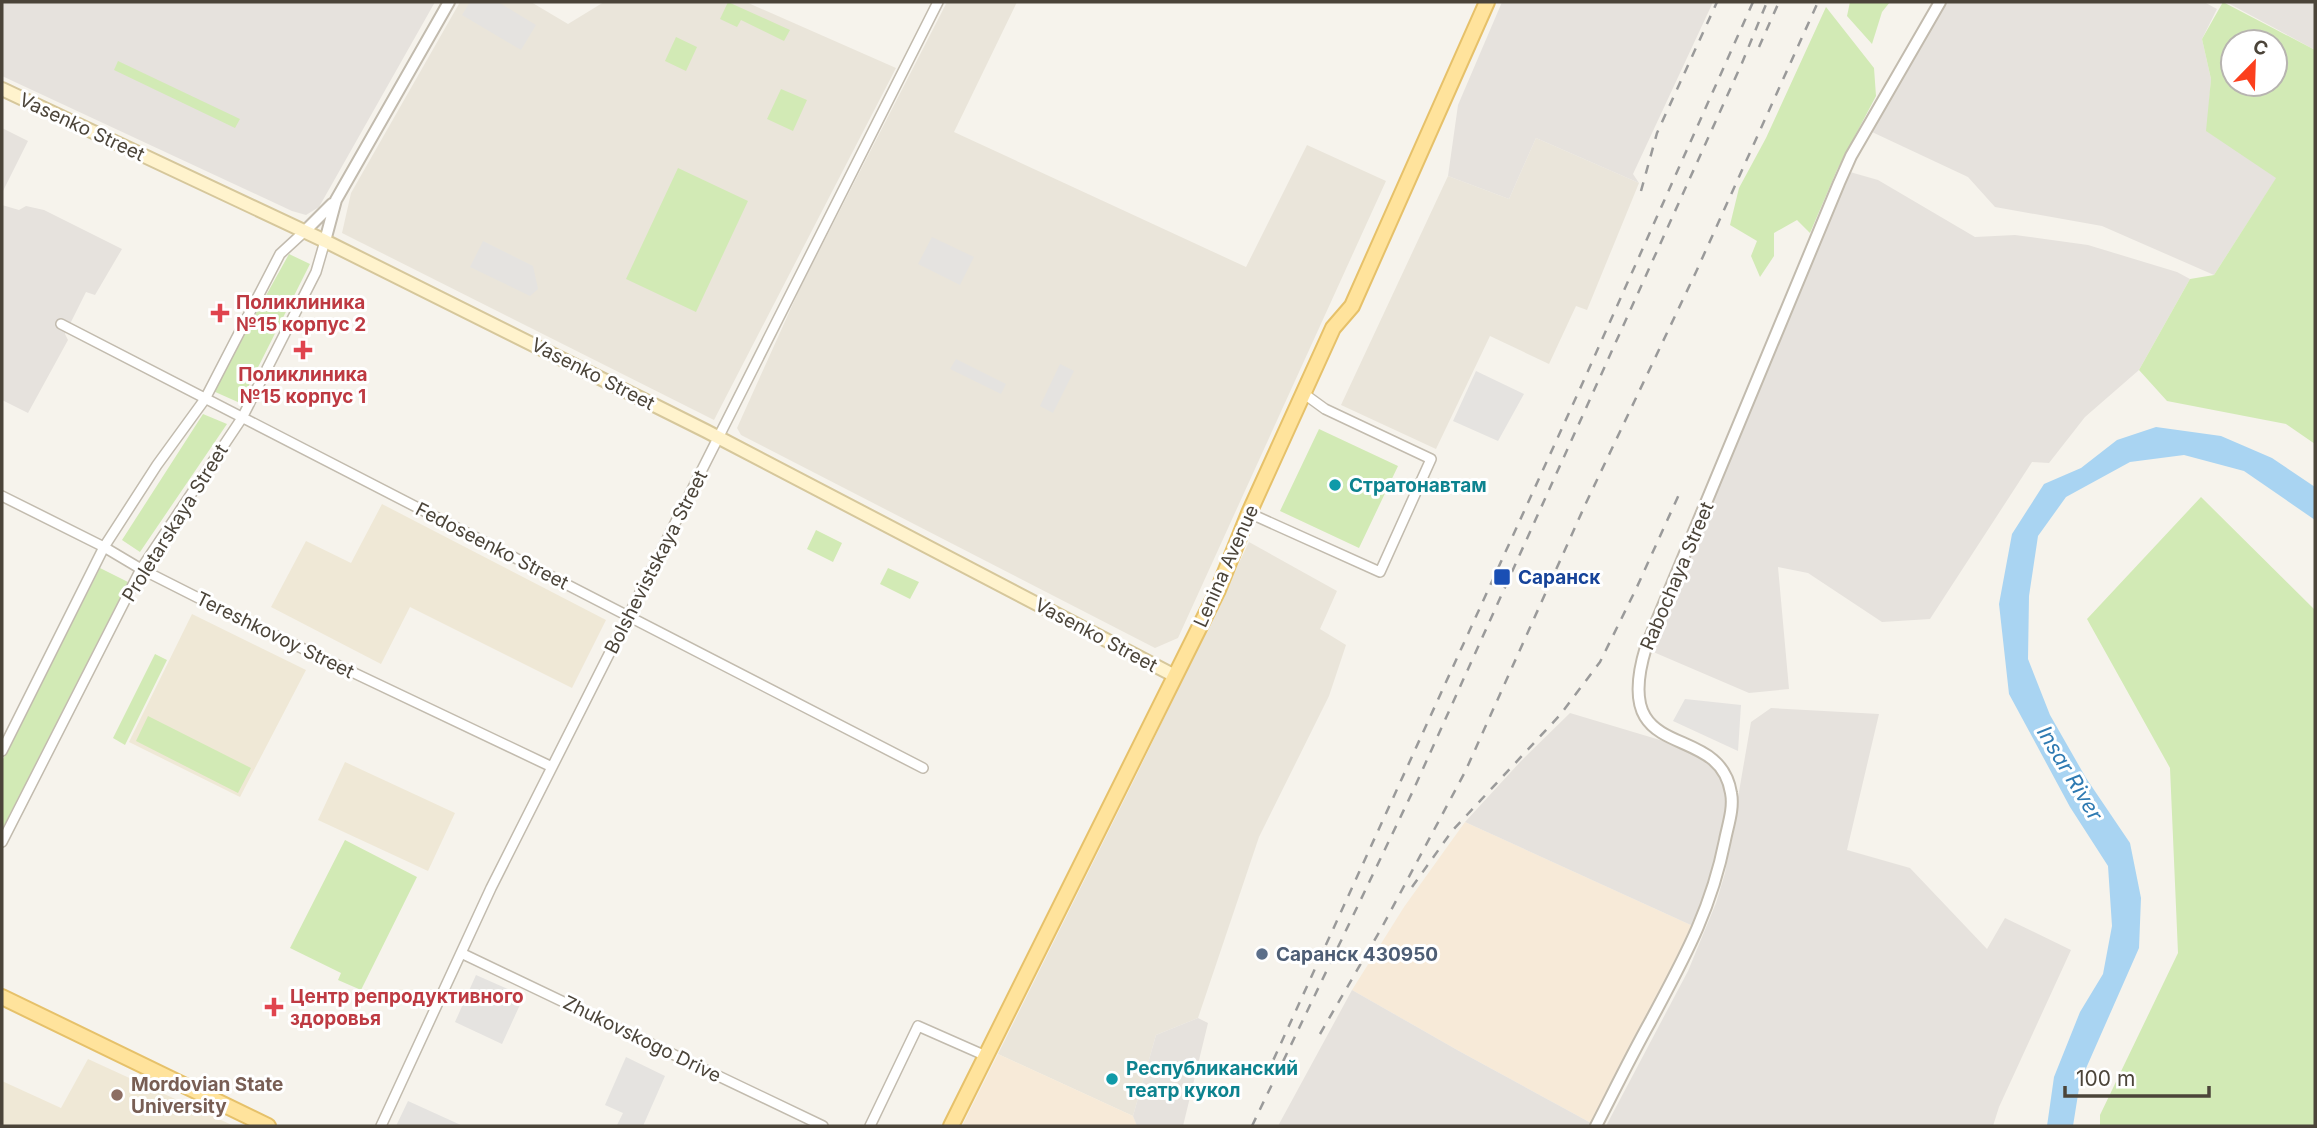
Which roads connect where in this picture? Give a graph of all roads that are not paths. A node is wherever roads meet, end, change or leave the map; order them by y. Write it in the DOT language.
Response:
graph roads {
  1 [pos="449,2"];
  2 [pos="939,2"];
  3 [pos="1487,2"];
  4 [pos="1940,2"];
  5 [pos="2,89"];
  6 [pos="336,200"];
  7 [pos="304,231"];
  8 [pos="325,240"];
  9 [pos="61,324"];
  10 [pos="1303,393"];
  11 [pos="205,399"];
  12 [pos="242,418"];
  13 [pos="719,437"];
  14 [pos="2,496"];
  15 [pos="1249,513"];
  16 [pos="104,547"];
  17 [pos="141,569"];
  18 [pos="629,616"];
  19 [pos="1175,676"];
  20 [pos="2,751"];
  21 [pos="552,767"];
  22 [pos="923,768"];
  23 [pos="2,842"];
  24 [pos="461,953"];
  25 [pos="2,997"];
  26 [pos="986,1056"];
  27 [pos="268,1126"];
  28 [pos="381,1126"];
  29 [pos="823,1126"];
  30 [pos="870,1126"];
  31 [pos="951,1126"];
  32 [pos="1596,1126"];
  1 -- 6 [label="street, Proletarskaya Street"];
  2 -- 13 [label="street, Bolshevistskaya Street"];
  3 -- 10 [label="main road, Lenina Avenue"];
  4 -- 32 [label="street, Rabochaya Street"];
  5 -- 7 [label="main road, Vasenko Street"];
  6 -- 7 [label="street, Proletarskaya Street"];
  6 -- 8 [label="street, Proletarskaya Street"];
  7 -- 8 [label="main road, Vasenko Street"];
  7 -- 11 [label="street, Proletarskaya Street"];
  8 -- 12 [label="street, Proletarskaya Street"];
  8 -- 13 [label="main road, Vasenko Street"];
  9 -- 11 [label="street, Fedoseenko Street"];
  10 -- 15 [label="main road, Lenina Avenue"];
  10 -- 15 [label="street"];
  11 -- 12 [label="street, Fedoseenko Street"];
  11 -- 16 [label="street, Proletarskaya Street"];
  12 -- 17 [label="street, Proletarskaya Street"];
  12 -- 18 [label="street, Fedoseenko Street"];
  13 -- 18 [label="street, Bolshevistskaya Street"];
  13 -- 19 [label="main road, Vasenko Street"];
  14 -- 16 [label="street, Tereshkovoy Street"];
  15 -- 19 [label="main road, Lenina Avenue"];
  16 -- 17 [label="street, Tereshkovoy Street"];
  16 -- 20 [label="street, Proletarskaya Street"];
  17 -- 21 [label="street, Tereshkovoy Street"];
  17 -- 23 [label="street, Proletarskaya Street"];
  18 -- 21 [label="street, Bolshevistskaya Street"];
  18 -- 22 [label="street, Fedoseenko Street"];
  19 -- 26 [label="main road, Lenina Avenue"];
  21 -- 24 [label="street, Bolshevistskaya Street"];
  24 -- 28 [label="street, Bolshevistskaya Street"];
  24 -- 29 [label="street, Zhukovskogo Drive"];
  25 -- 27 [label="main road"];
  26 -- 30 [label="street"];
  26 -- 31 [label="main road, Lenina Avenue"];
}
